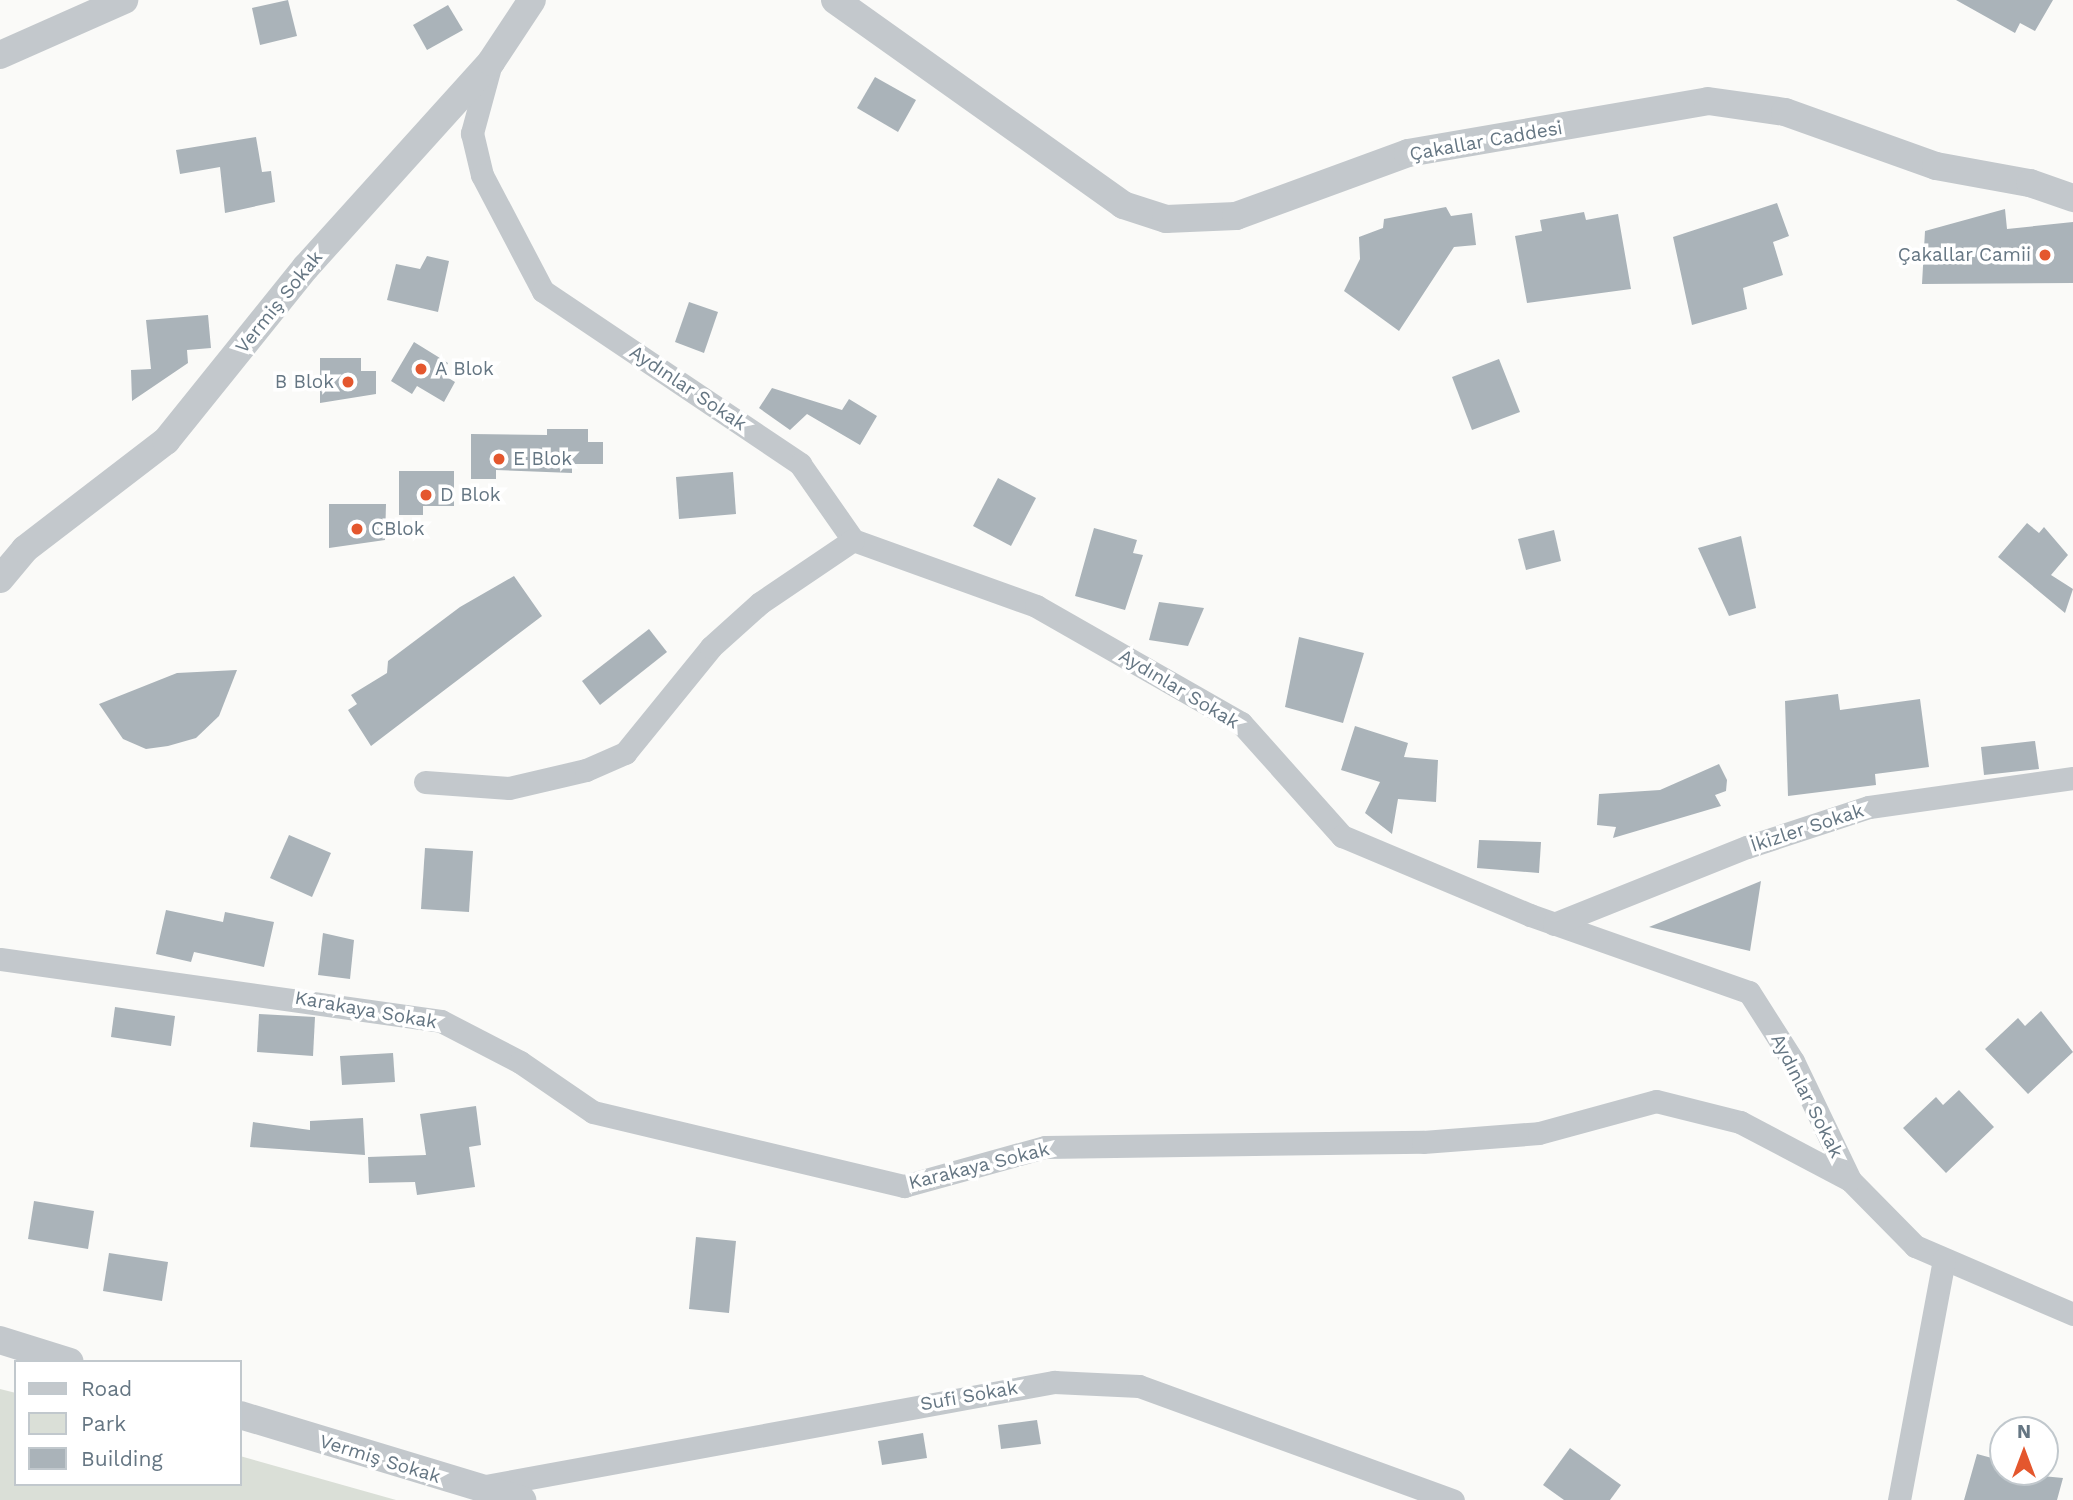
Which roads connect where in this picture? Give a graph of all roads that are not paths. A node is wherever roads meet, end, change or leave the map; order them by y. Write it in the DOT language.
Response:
graph roads {
  1 [pos="124,0"];
  2 [pos="532,0"];
  3 [pos="835,0"];
  4 [pos="0,55"];
  5 [pos="491,62"];
  6 [pos="2073,198"];
  7 [pos="853,540"];
  8 [pos="0,579"];
  9 [pos="2073,778"];
  10 [pos="425,782"];
  11 [pos="1554,924"];
  12 [pos="0,959"];
  13 [pos="1850,1180"];
  14 [pos="1944,1259"];
  15 [pos="2073,1314"];
  16 [pos="0,1340"];
  17 [pos="64,1360"];
  18 [pos="242,1416"];
  19 [pos="473,1489"];
  20 [pos="522,1500"];
  21 [pos="1453,1500"];
  22 [pos="1899,1500"];
  1 -- 4 [label="street"];
  2 -- 5 [label="street, Vermiş Sokak"];
  3 -- 6 [label="street, Çakallar Caddesi"];
  5 -- 7 [label="street, Aydınlar Sokak"];
  5 -- 8 [label="street, Vermiş Sokak"];
  7 -- 10 [label="street"];
  7 -- 11 [label="street, Aydınlar Sokak"];
  9 -- 11 [label="street, İkizler Sokak"];
  11 -- 13 [label="street, Aydınlar Sokak"];
  12 -- 13 [label="street, Karakaya Sokak"];
  13 -- 14 [label="street, Aydınlar Sokak"];
  14 -- 15 [label="street, Aydınlar Sokak"];
  14 -- 22 [label="street"];
  16 -- 17 [label="street"];
  18 -- 19 [label="street, Vermiş Sokak"];
  19 -- 20 [label="street, Vermiş Sokak"];
  19 -- 21 [label="street, Sufi Sokak"];
}
